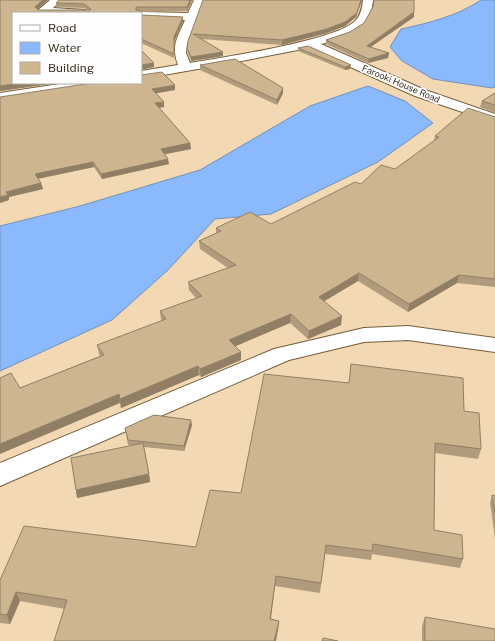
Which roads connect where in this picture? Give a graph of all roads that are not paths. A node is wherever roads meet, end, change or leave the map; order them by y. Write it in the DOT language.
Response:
graph roads {
  1 [pos="57,0"];
  2 [pos="199,0"];
  3 [pos="368,0"];
  4 [pos="64,12"];
  5 [pos="142,15"];
  6 [pos="192,17"];
  7 [pos="310,44"];
  8 [pos="185,68"];
  9 [pos="142,75"];
  10 [pos="86,84"];
  11 [pos="0,97"];
  12 [pos="495,119"];
  13 [pos="495,345"];
  14 [pos="0,475"];
  1 -- 4 [label="street"];
  2 -- 6 [label="street"];
  3 -- 7 [label="street"];
  5 -- 6 [label="street"];
  6 -- 8 [label="street"];
  7 -- 8 [label="street"];
  7 -- 12 [label="street, Farooki House Road"];
  8 -- 9 [label="street"];
  10 -- 11 [label="street"];
  13 -- 14 [label="street"];
}
